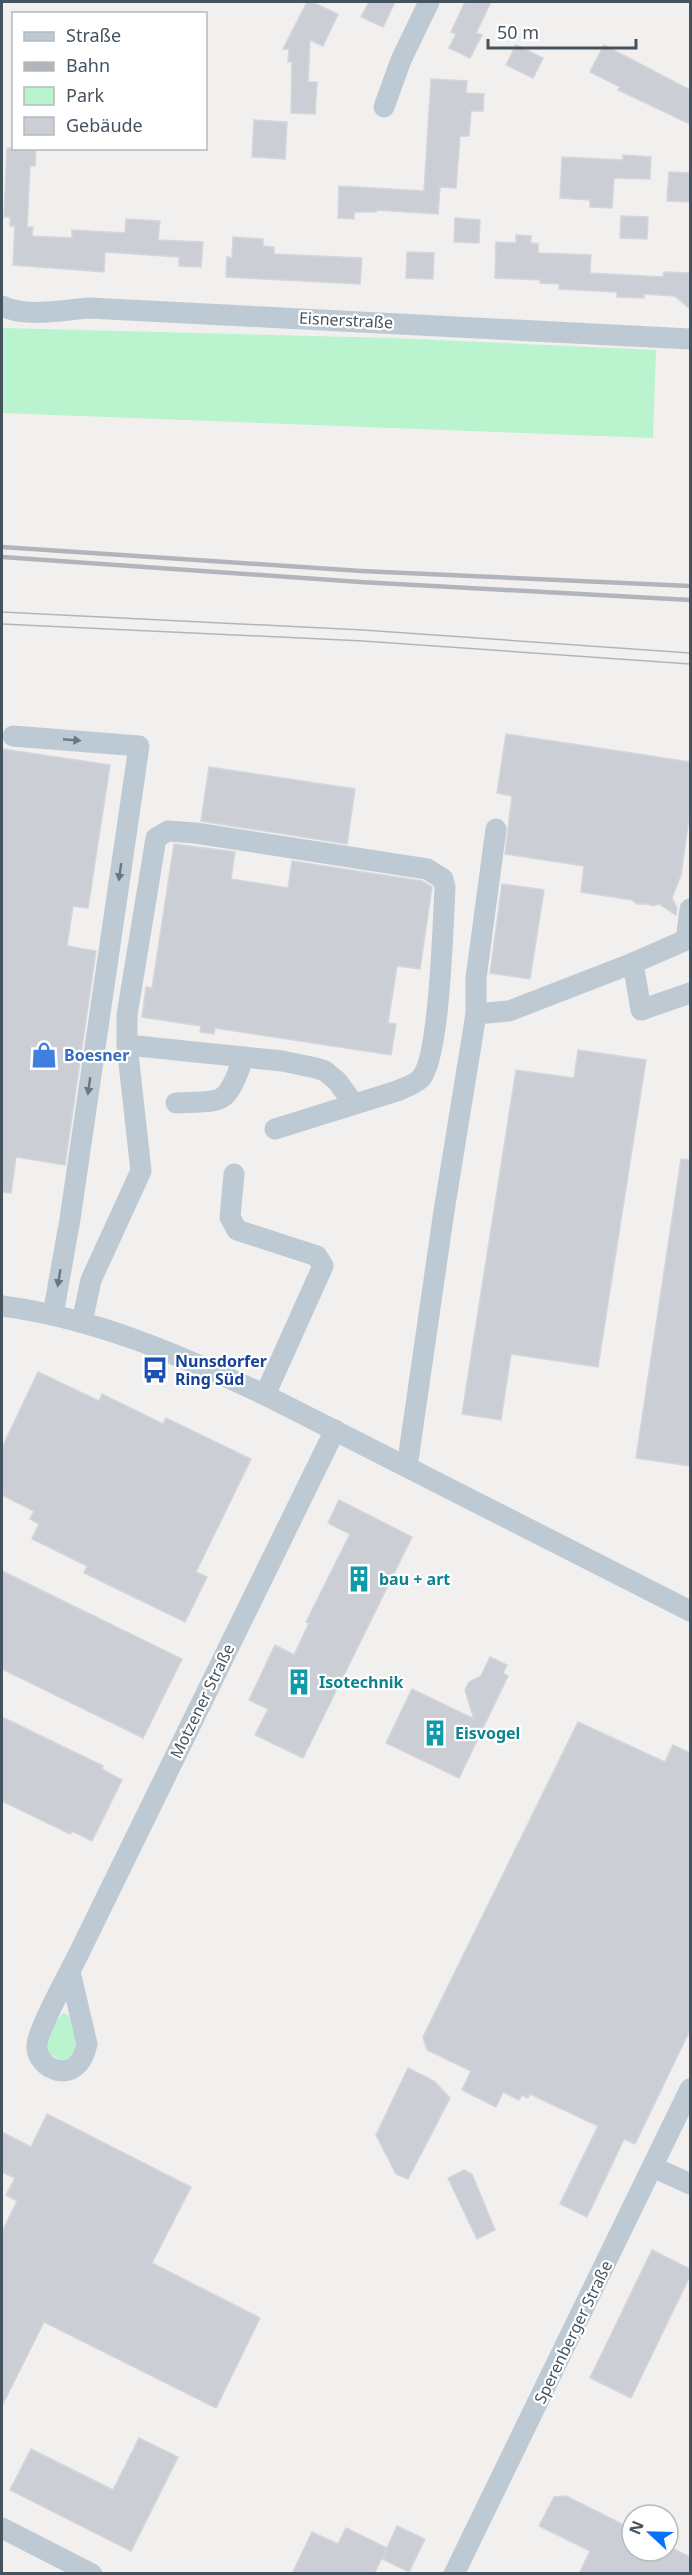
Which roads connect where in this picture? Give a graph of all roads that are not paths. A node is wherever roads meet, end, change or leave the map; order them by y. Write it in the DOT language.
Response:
graph roads {
  1 [pos="429,2"];
  2 [pos="384,107"];
  3 [pos="2,306"];
  4 [pos="690,339"];
  5 [pos="13,736"];
  6 [pos="496,829"];
  7 [pos="690,909"];
  8 [pos="633,963"];
  9 [pos="690,993"];
  10 [pos="476,1014"];
  11 [pos="128,1045"];
  12 [pos="244,1057"];
  13 [pos="176,1103"];
  14 [pos="354,1104"];
  15 [pos="275,1129"];
  16 [pos="234,1174"];
  17 [pos="2,1306"];
  18 [pos="53,1315"];
  19 [pos="82,1322"];
  20 [pos="265,1395"];
  21 [pos="335,1431"];
  22 [pos="407,1467"];
  23 [pos="690,1611"];
  24 [pos="70,1972"];
  25 [pos="690,2089"];
  26 [pos="653,2167"];
  27 [pos="690,2184"];
  28 [pos="2,2528"];
  29 [pos="92,2574"];
  30 [pos="454,2574"];
  1 -- 2 [label="street"];
  3 -- 4 [label="street, Eisnerstraße"];
  5 -- 18 [label="street, one-way"];
  6 -- 10 [label="street"];
  7 -- 8 [label="street"];
  8 -- 9 [label="street"];
  8 -- 10 [label="street"];
  10 -- 22 [label="street"];
  11 -- 12 [label="street"];
  11 -- 14 [label="street"];
  11 -- 19 [label="street"];
  12 -- 13 [label="street"];
  12 -- 14 [label="street"];
  14 -- 15 [label="street"];
  16 -- 20 [label="street"];
  17 -- 18 [label="street"];
  18 -- 19 [label="street"];
  19 -- 20 [label="street"];
  20 -- 21 [label="street"];
  21 -- 22 [label="street"];
  21 -- 24 [label="street, Motzener Straße"];
  22 -- 23 [label="street"];
  25 -- 26 [label="street, Sperenberger Straße"];
  26 -- 27 [label="street"];
  26 -- 30 [label="street, Sperenberger Straße"];
  28 -- 29 [label="street"];
}
